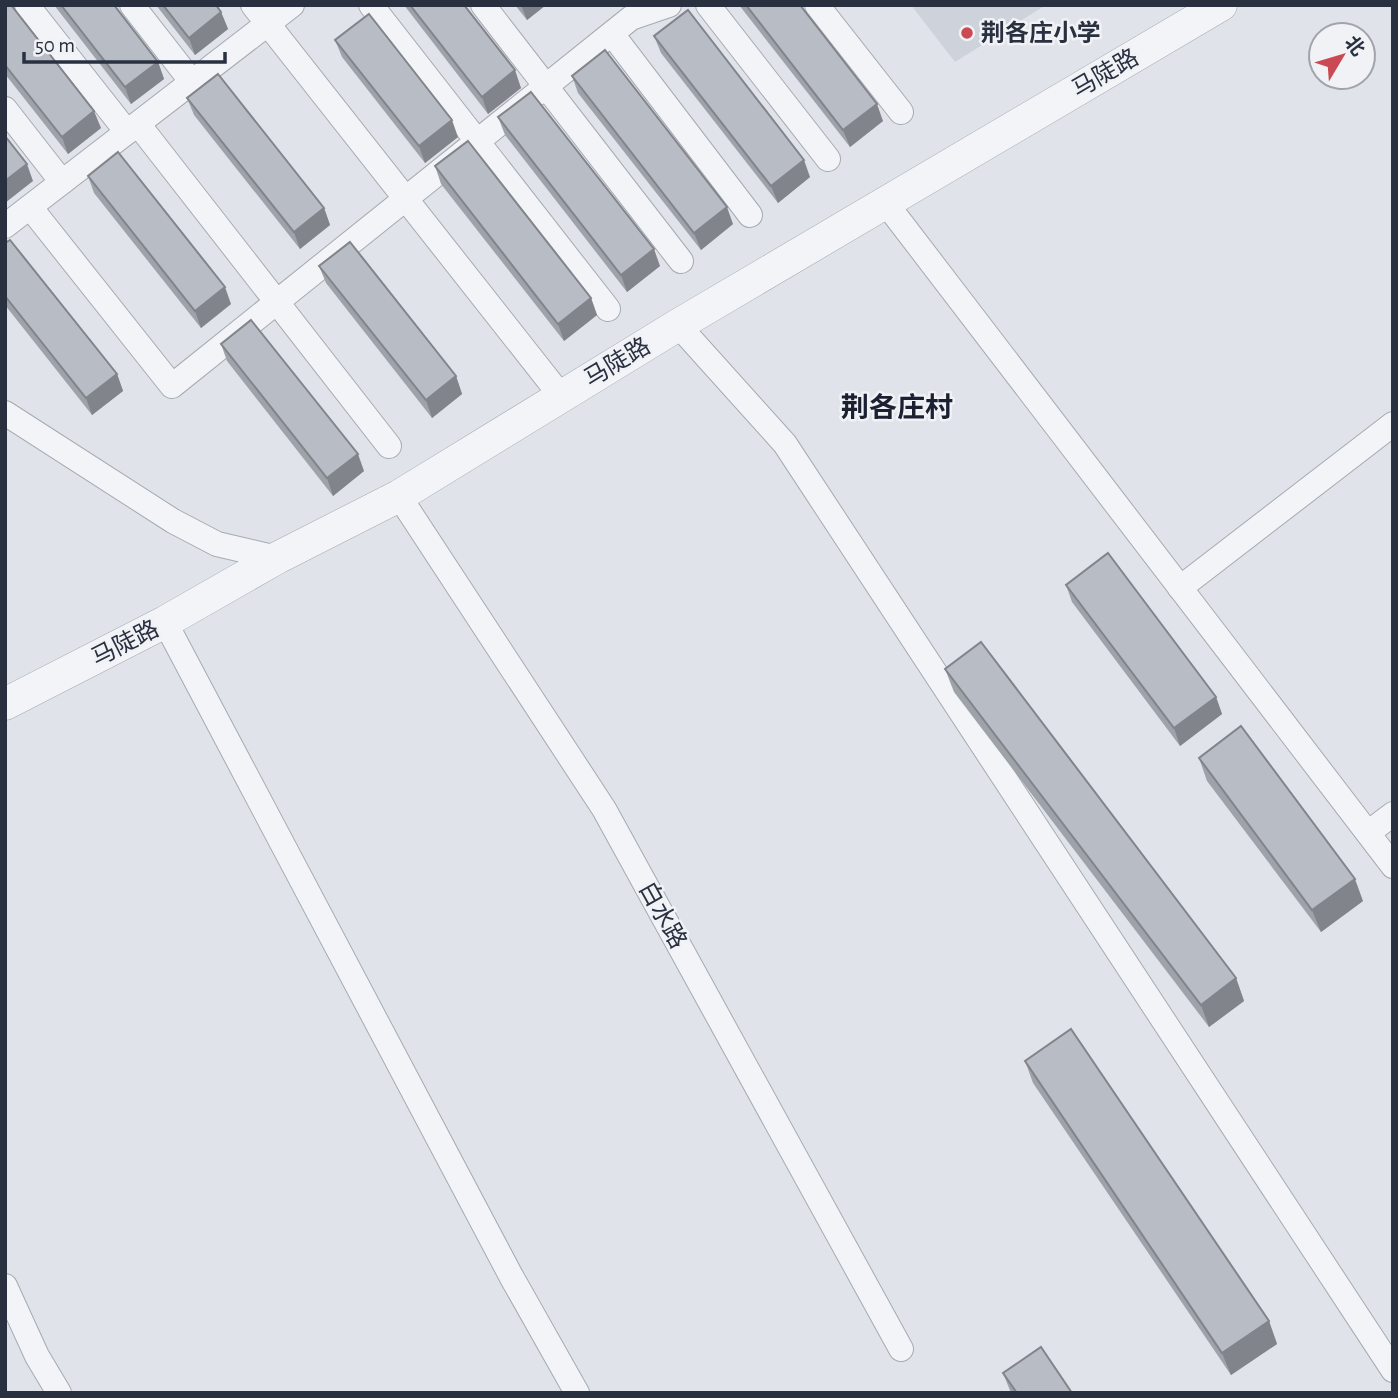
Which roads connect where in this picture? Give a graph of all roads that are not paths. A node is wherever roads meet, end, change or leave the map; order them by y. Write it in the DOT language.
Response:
graph roads {
  1 [pos="27,5"];
  2 [pos="132,5"];
  3 [pos="292,5"];
  4 [pos="371,5"];
  5 [pos="483,5"];
  6 [pos="669,5"];
  7 [pos="708,5"];
  8 [pos="817,5"];
  9 [pos="1221,5"];
  10 [pos="261,15"];
  11 [pos="612,34"];
  12 [pos="192,82"];
  13 [pos="546,87"];
  14 [pos="5,109"];
  15 [pos="901,112"];
  16 [pos="133,128"];
  17 [pos="478,142"];
  18 [pos="828,159"];
  19 [pos="62,182"];
  20 [pos="406,200"];
  21 [pos="885,202"];
  22 [pos="30,207"];
  23 [pos="750,215"];
  24 [pos="5,226"];
  25 [pos="681,261"];
  26 [pos="278,302"];
  27 [pos="608,309"];
  28 [pos="678,325"];
  29 [pos="561,397"];
  30 [pos="5,413"];
  31 [pos="1393,425"];
  32 [pos="389,446"];
  33 [pos="399,496"];
  34 [pos="277,558"];
  35 [pos="1180,587"];
  36 [pos="165,622"];
  37 [pos="5,704"];
  38 [pos="1393,814"];
  39 [pos="1368,833"];
  40 [pos="1393,866"];
  41 [pos="5,1286"];
  42 [pos="901,1349"];
  43 [pos="1393,1370"];
  44 [pos="59,1393"];
  45 [pos="577,1393"];
  1 -- 16 [label="street"];
  2 -- 12 [label="street"];
  3 -- 10 [label="street"];
  4 -- 17 [label="street"];
  5 -- 13 [label="street"];
  6 -- 11 [label="street"];
  7 -- 18 [label="street"];
  8 -- 15 [label="street"];
  9 -- 21 [label="street, 马陡路"];
  10 -- 12 [label="street"];
  10 -- 20 [label="street"];
  11 -- 13 [label="street"];
  11 -- 23 [label="street"];
  12 -- 16 [label="street"];
  13 -- 17 [label="street"];
  13 -- 25 [label="street"];
  14 -- 19 [label="street"];
  16 -- 19 [label="street"];
  16 -- 26 [label="street"];
  17 -- 20 [label="street"];
  17 -- 27 [label="street"];
  19 -- 22 [label="street"];
  20 -- 26 [label="street"];
  20 -- 29 [label="street"];
  21 -- 28 [label="street, 马陡路"];
  21 -- 35 [label="street"];
  22 -- 24 [label="street"];
  22 -- 26 [label="street"];
  26 -- 32 [label="street"];
  28 -- 29 [label="street, 马陡路"];
  28 -- 43 [label="street"];
  29 -- 33 [label="street, 马陡路"];
  30 -- 34 [label="street"];
  31 -- 35 [label="street"];
  33 -- 34 [label="street, 马陡路"];
  33 -- 42 [label="street, 白水路"];
  34 -- 36 [label="street, 马陡路"];
  35 -- 39 [label="street"];
  36 -- 37 [label="street, 马陡路"];
  36 -- 45 [label="street"];
  38 -- 39 [label="street"];
  39 -- 40 [label="street"];
  41 -- 44 [label="street"];
}
